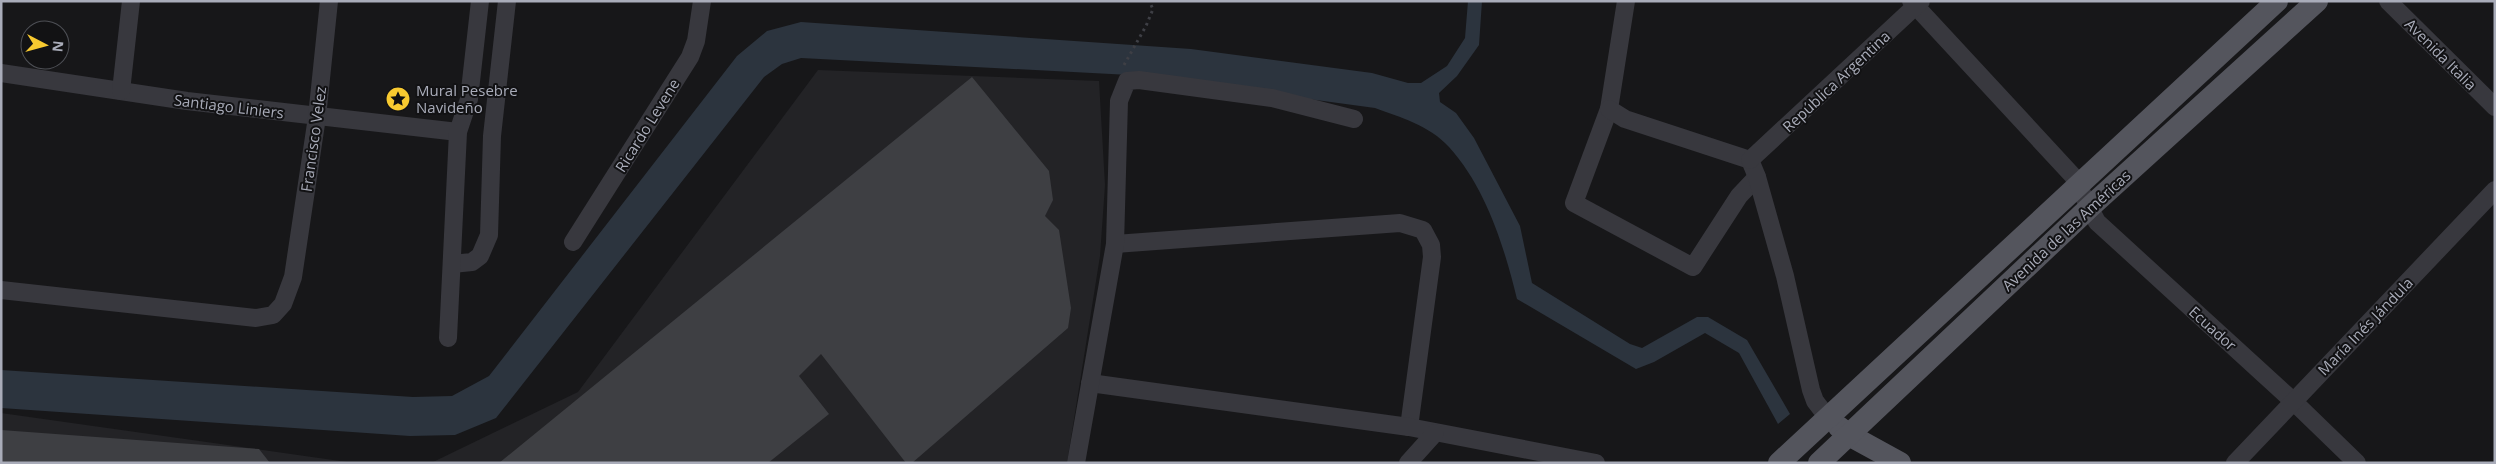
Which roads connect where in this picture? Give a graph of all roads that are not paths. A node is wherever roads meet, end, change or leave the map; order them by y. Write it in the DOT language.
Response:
graph roads {
  1 [pos="131,1"];
  2 [pos="329,1"];
  3 [pos="480,1"];
  4 [pos="507,1"];
  5 [pos="702,1"];
  6 [pos="1626,1"];
  7 [pos="2277,1"];
  8 [pos="2317,1"];
  9 [pos="2388,1"];
  10 [pos="1916,3"];
  11 [pos="1,73"];
  12 [pos="122,91"];
  13 [pos="2495,107"];
  14 [pos="1609,109"];
  15 [pos="318,117"];
  16 [pos="1354,119"];
  17 [pos="458,132"];
  18 [pos="1750,160"];
  19 [pos="1757,177"];
  20 [pos="2079,185"];
  21 [pos="2495,190"];
  22 [pos="2090,207"];
  23 [pos="573,242"];
  24 [pos="1115,244"];
  25 [pos="452,264"];
  26 [pos="1,290"];
  27 [pos="448,338"];
  28 [pos="1090,383"];
  29 [pos="2293,401"];
  30 [pos="1828,418"];
  31 [pos="1409,427"];
  32 [pos="1435,433"];
  33 [pos="1849,435"];
  34 [pos="1789,460"];
  35 [pos="1076,463"];
  36 [pos="1408,463"];
  37 [pos="1596,463"];
  38 [pos="1819,463"];
  39 [pos="1900,463"];
  40 [pos="2235,463"];
  41 [pos="2357,463"];
  1 -- 12 [label="street"];
  2 -- 15 [label="street, Francisco Velez"];
  3 -- 17 [label="street"];
  4 -- 25 [label="street"];
  5 -- 23 [label="street, Ricardo Levene"];
  6 -- 14 [label="street"];
  7 -- 20 [label="main road, Avenida de las Américas"];
  8 -- 22 [label="main road, Avenida de las Américas"];
  9 -- 13 [label="street, Avenida Italia"];
  10 -- 18 [label="street, República Argentina"];
  10 -- 20 [label="street, Ecuador"];
  11 -- 12 [label="street, Santiago Liniers"];
  12 -- 15 [label="street, Santiago Liniers"];
  14 -- 18 [label="street"];
  14 -- 19 [label="street"];
  15 -- 17 [label="street, Santiago Liniers"];
  15 -- 26 [label="street, Francisco Velez"];
  16 -- 24 [label="street"];
  17 -- 25 [label="street"];
  18 -- 19 [label="street"];
  19 -- 30 [label="street"];
  20 -- 22 [label="street, Ecuador"];
  20 -- 30 [label="main road, Avenida de las Américas"];
  21 -- 29 [label="street, María Inés Jándula"];
  22 -- 29 [label="street, Ecuador"];
  22 -- 33 [label="main road, Avenida de las Américas"];
  24 -- 28 [label="street"];
  24 -- 31 [label="street"];
  25 -- 27 [label="street"];
  28 -- 31 [label="street"];
  28 -- 35 [label="street"];
  29 -- 40 [label="street, María Inés Jándula"];
  29 -- 41 [label="street, Ecuador"];
  30 -- 33 [label="main road"];
  30 -- 34 [label="main road, Avenida de las Américas"];
  31 -- 32 [label="street"];
  32 -- 36 [label="street"];
  32 -- 37 [label="street"];
  33 -- 38 [label="main road, Avenida de las Américas"];
  33 -- 39 [label="main road"];
}
